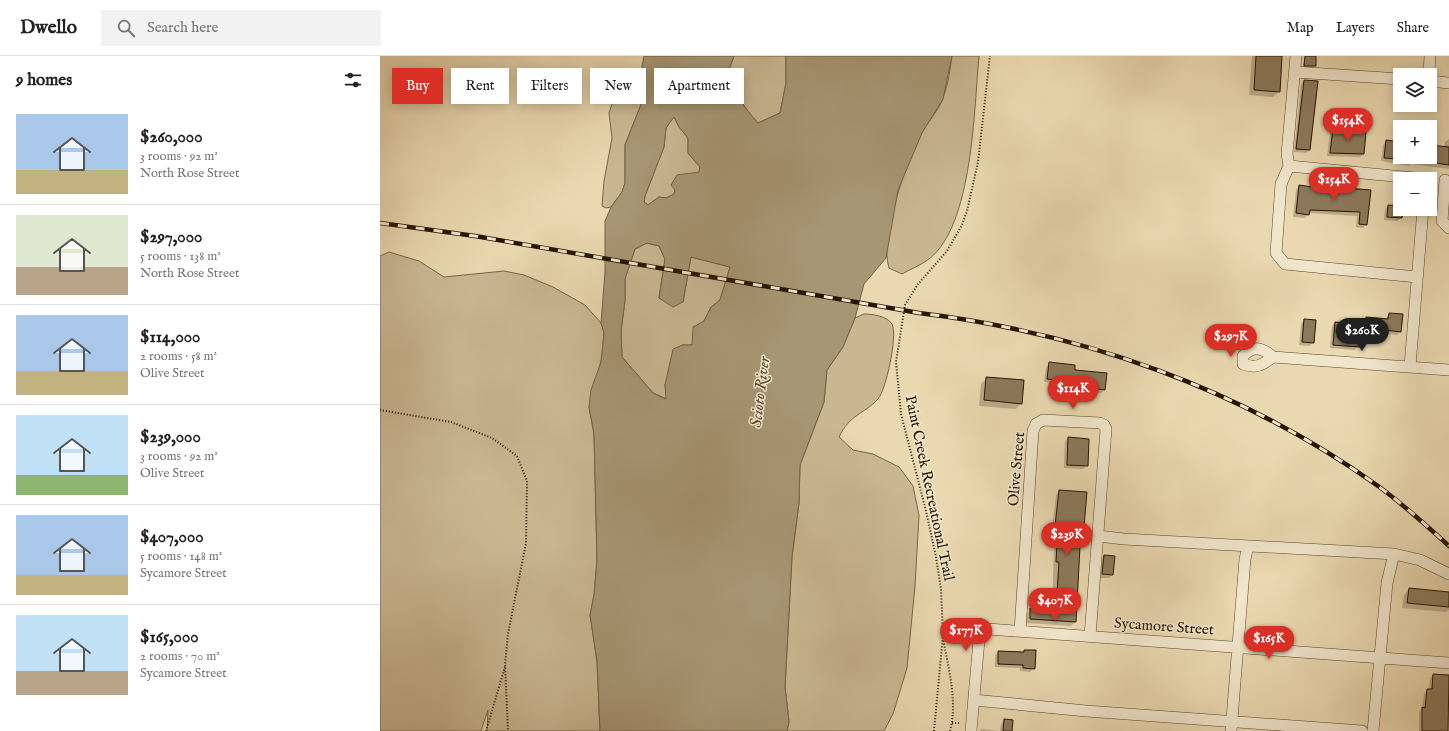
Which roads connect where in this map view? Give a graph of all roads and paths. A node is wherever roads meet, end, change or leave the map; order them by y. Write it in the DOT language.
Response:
graph roads {
  1 [pos="990,56"];
  2 [pos="1296,56"];
  3 [pos="1430,56"];
  4 [pos="1429,68"];
  5 [pos="1295,72"];
  6 [pos="1393,79"];
  7 [pos="1437,82"];
  8 [pos="1449,83"];
  9 [pos="1289,166"];
  10 [pos="1393,176"];
  11 [pos="1437,179"];
  12 [pos="1447,180"];
  13 [pos="1421,216"];
  14 [pos="1449,228"];
  15 [pos="1417,277"];
  16 [pos="1273,357"];
  17 [pos="1410,366"];
  18 [pos="1449,370"];
  19 [pos="380,410"];
  20 [pos="1098,536"];
  21 [pos="1248,546"];
  22 [pos="1394,554"];
  23 [pos="1449,574"];
  24 [pos="1020,631"];
  25 [pos="943,635"];
  26 [pos="1090,636"];
  27 [pos="1237,646"];
  28 [pos="1379,658"];
  29 [pos="1449,663"];
  30 [pos="505,665"];
  31 [pos="974,700"];
  32 [pos="1231,726"];
  33 [pos="486,731"];
  34 [pos="508,731"];
  35 [pos="934,731"];
  36 [pos="950,731"];
  37 [pos="971,731"];
  38 [pos="1362,731"];
  39 [pos="1373,731"];
  1 -- 25 [label="path, Paint Creek Recreational Trail"];
  2 -- 5 [label="street"];
  3 -- 4 [label="street"];
  5 -- 6 [label="street"];
  5 -- 9 [label="street"];
  7 -- 8 [label="street"];
  9 -- 10 [label="street"];
  9 -- 15 [label="street"];
  11 -- 12 [label="street"];
  12 -- 14 [label="street"];
  13 -- 15 [label="street"];
  15 -- 17 [label="street"];
  16 -- 17 [label="street"];
  17 -- 18 [label="street"];
  19 -- 30 [label="path"];
  20 -- 21 [label="street"];
  20 -- 24 [label="street, Olive Street"];
  20 -- 26 [label="street, Olive Street"];
  21 -- 22 [label="street"];
  21 -- 27 [label="street"];
  22 -- 23 [label="street"];
  22 -- 28 [label="street"];
  24 -- 26 [label="street, Sycamore Street"];
  24 -- 31 [label="street, Sycamore Street"];
  25 -- 35 [label="path, Paint Creek Recreational Trail"];
  25 -- 36 [label="path"];
  26 -- 27 [label="street, Sycamore Street"];
  27 -- 28 [label="street, Sycamore Street"];
  27 -- 32 [label="street"];
  28 -- 29 [label="street, Sycamore Street"];
  28 -- 39 [label="street"];
  30 -- 33 [label="path"];
  30 -- 34 [label="path"];
  31 -- 32 [label="street"];
  31 -- 37 [label="street"];
  32 -- 38 [label="street"];
}
